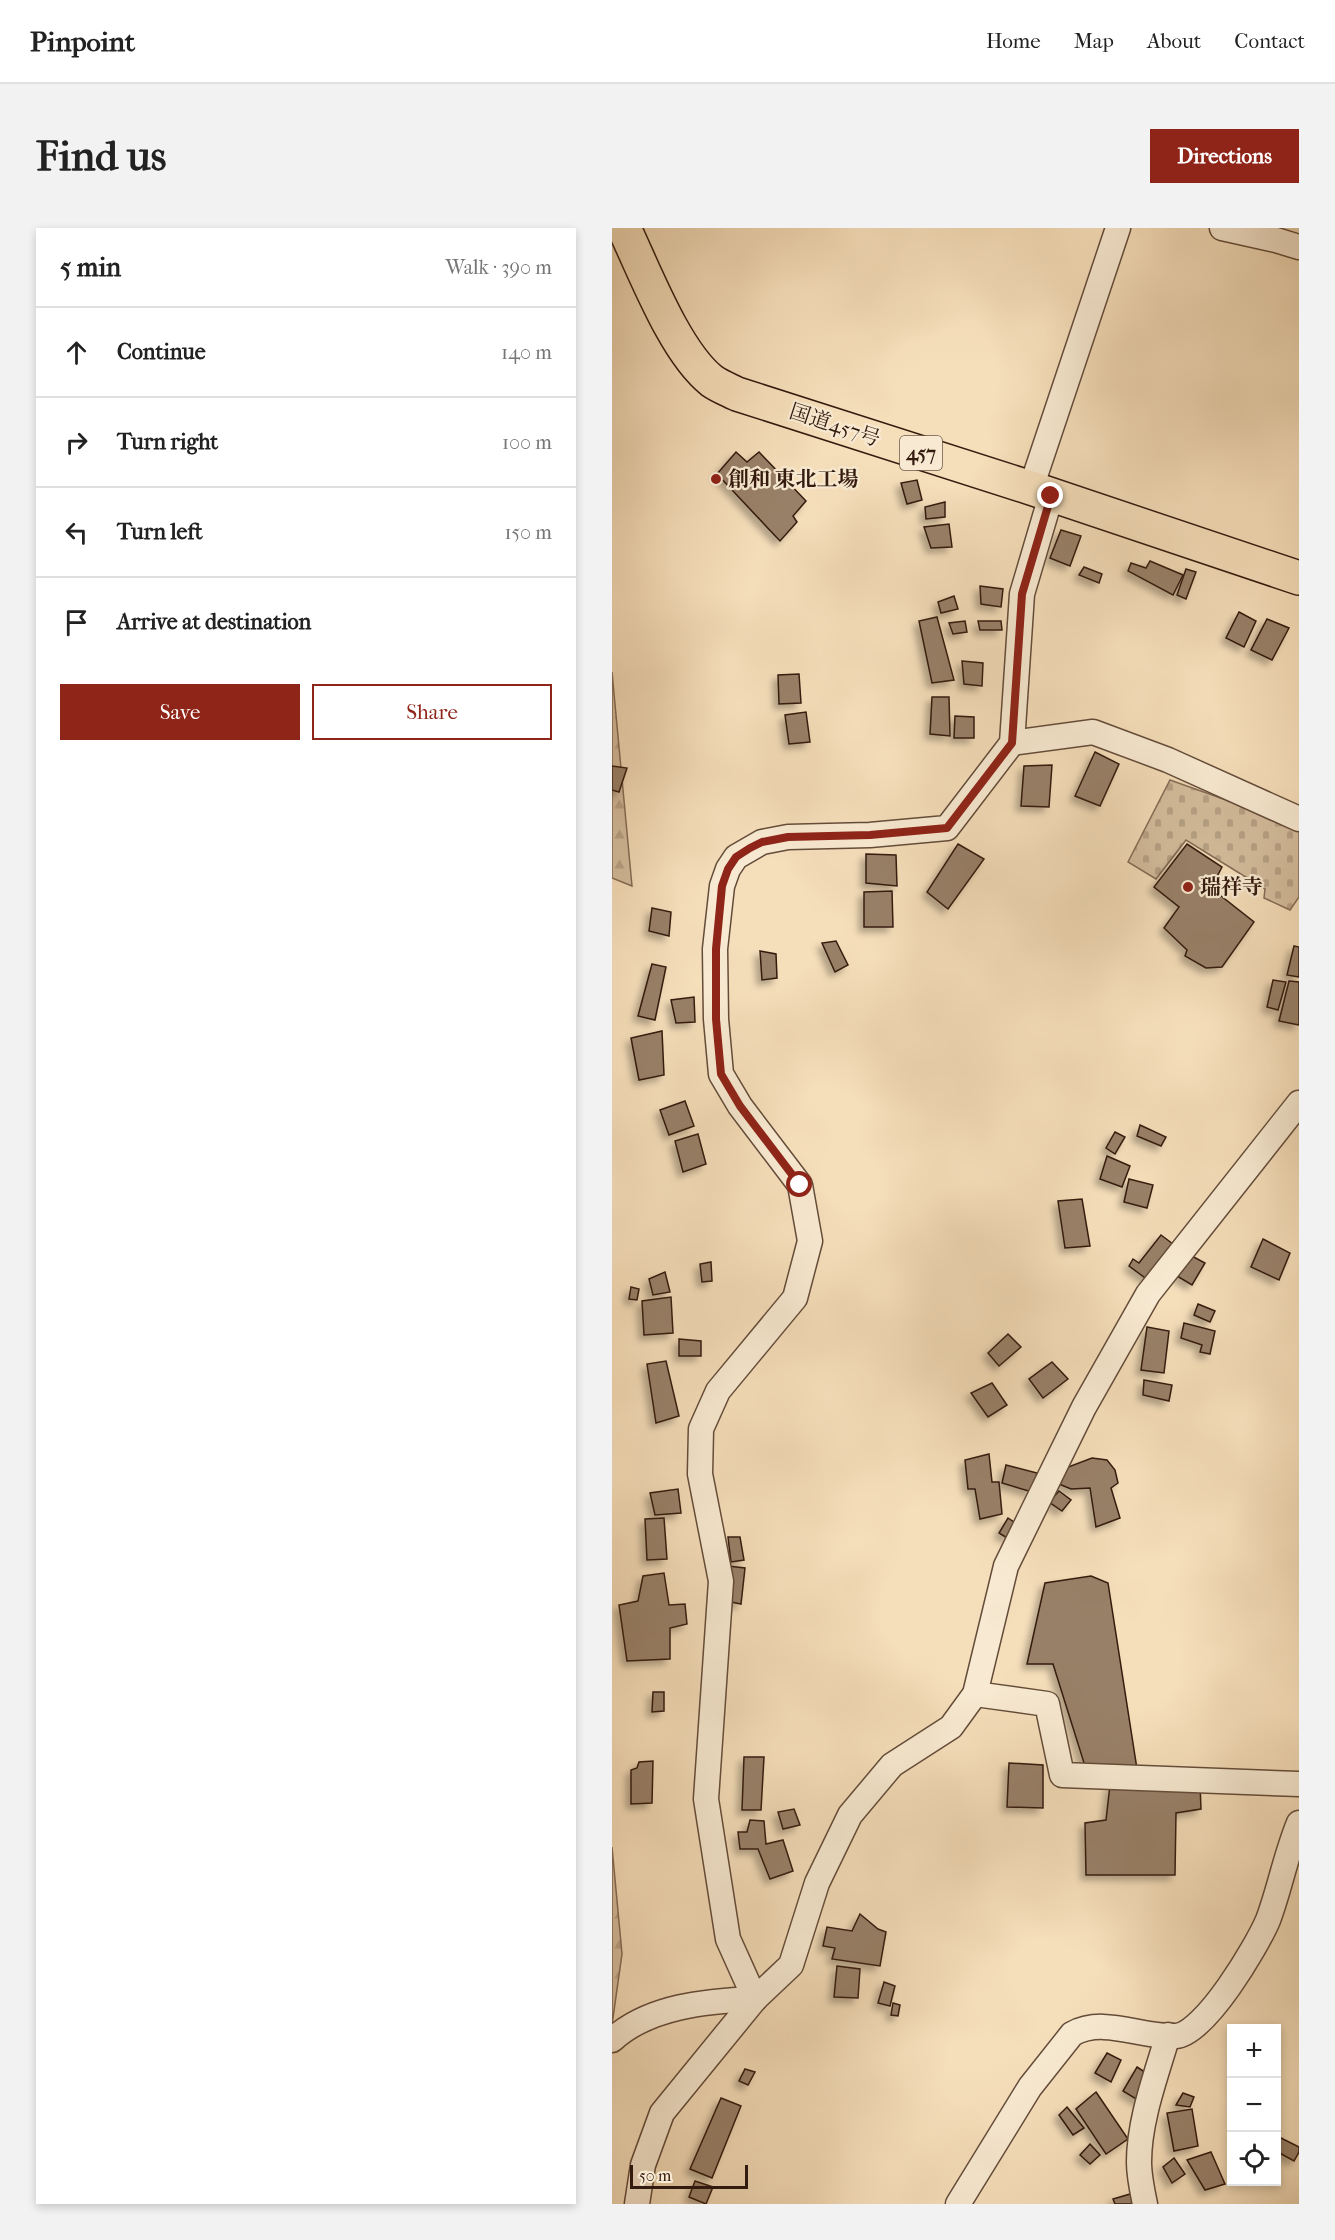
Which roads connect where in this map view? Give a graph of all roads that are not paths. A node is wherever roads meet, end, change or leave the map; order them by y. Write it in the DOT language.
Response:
graph roads {
  1 [pos="624,228"];
  2 [pos="1118,228"];
  3 [pos="1222,228"];
  4 [pos="1299,248"];
  5 [pos="1041,492"];
  6 [pos="1299,578"];
  7 [pos="1012,743"];
  8 [pos="1299,819"];
  9 [pos="1299,1103"];
  10 [pos="975,1694"];
  11 [pos="1299,1784"];
  12 [pos="1299,1823"];
  13 [pos="755,1999"];
  14 [pos="1168,2036"];
  15 [pos="612,2040"];
  16 [pos="637,2204"];
  17 [pos="958,2204"];
  18 [pos="1145,2204"];
  1 -- 5 [label="highway, 国道457号 / 457"];
  2 -- 5 [label="street"];
  3 -- 4 [label="street"];
  5 -- 6 [label="highway, 国道457号 / 457"];
  5 -- 7 [label="street"];
  7 -- 8 [label="street"];
  7 -- 13 [label="street"];
  9 -- 10 [label="street"];
  10 -- 11 [label="street"];
  10 -- 13 [label="street"];
  12 -- 14 [label="street"];
  13 -- 15 [label="street"];
  13 -- 16 [label="street"];
  14 -- 17 [label="street"];
  14 -- 18 [label="street"];
}
